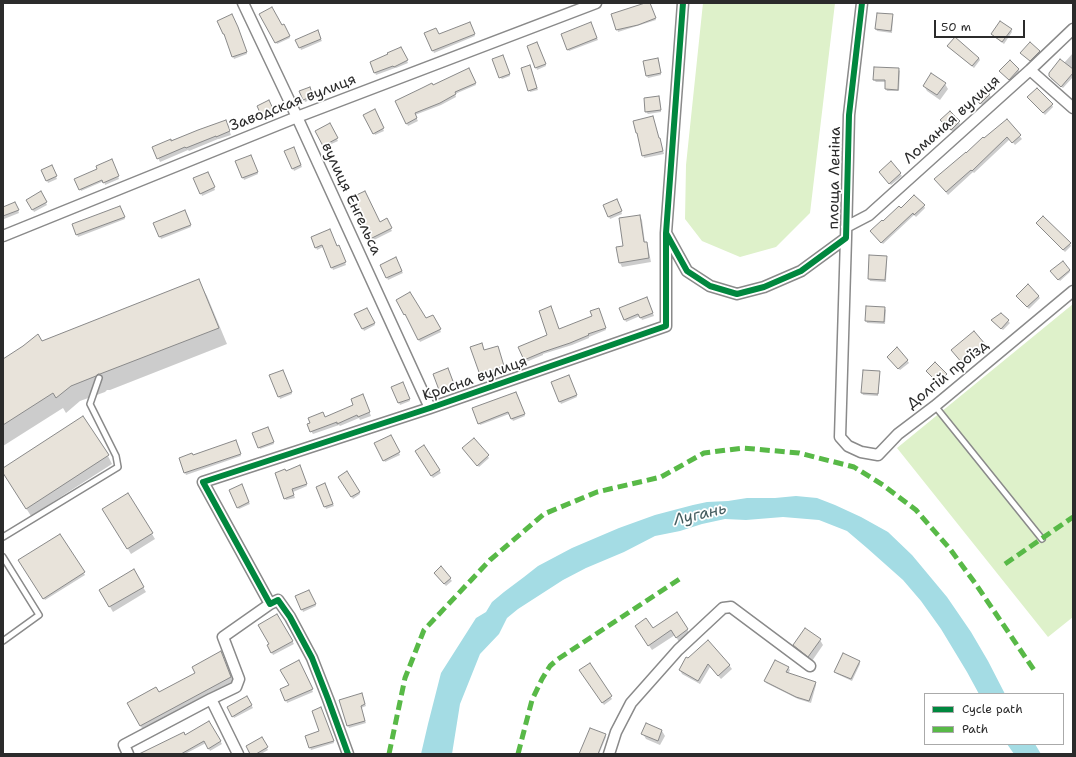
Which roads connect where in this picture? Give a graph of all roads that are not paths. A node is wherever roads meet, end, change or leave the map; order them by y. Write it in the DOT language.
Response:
graph roads {
  1 [pos="243,3"];
  2 [pos="596,3"];
  3 [pos="683,3"];
  4 [pos="862,3"];
  5 [pos="1073,28"];
  6 [pos="1030,70"];
  7 [pos="1073,108"];
  8 [pos="297,117"];
  9 [pos="846,232"];
  10 [pos="666,233"];
  11 [pos="3,236"];
  12 [pos="1073,291"];
  13 [pos="99,378"];
  14 [pos="935,406"];
  15 [pos="430,408"];
  16 [pos="3,537"];
  17 [pos="1042,539"];
  18 [pos="3,557"];
  19 [pos="270,604"];
  20 [pos="3,641"];
  21 [pos="810,666"];
  22 [pos="211,699"];
  23 [pos="126,749"];
  24 [pos="238,754"];
  25 [pos="348,754"];
  26 [pos="609,754"];
  1 -- 8 [label="street, вулиця Енгельса"];
  2 -- 8 [label="street, Заводская вулиця"];
  3 -- 10 [label="street"];
  4 -- 9 [label="street, площа Леніна"];
  5 -- 6 [label="street, Ломаная вулиця"];
  6 -- 7 [label="street"];
  6 -- 9 [label="street, Ломаная вулиця"];
  8 -- 11 [label="street, Заводская вулиця"];
  8 -- 15 [label="street, вулиця Енгельса"];
  9 -- 10 [label="street, площа Леніна"];
  9 -- 14 [label="street, Долгій проїзд"];
  10 -- 15 [label="street, Красна вулиця"];
  12 -- 14 [label="street, Долгій проїзд"];
  13 -- 16 [label="lane"];
  14 -- 17 [label="lane"];
  15 -- 19 [label="street, Красна вулиця"];
  18 -- 20 [label="lane"];
  19 -- 22 [label="street"];
  19 -- 25 [label="street"];
  21 -- 26 [label="street"];
  22 -- 23 [label="street"];
  22 -- 24 [label="street"];
}
